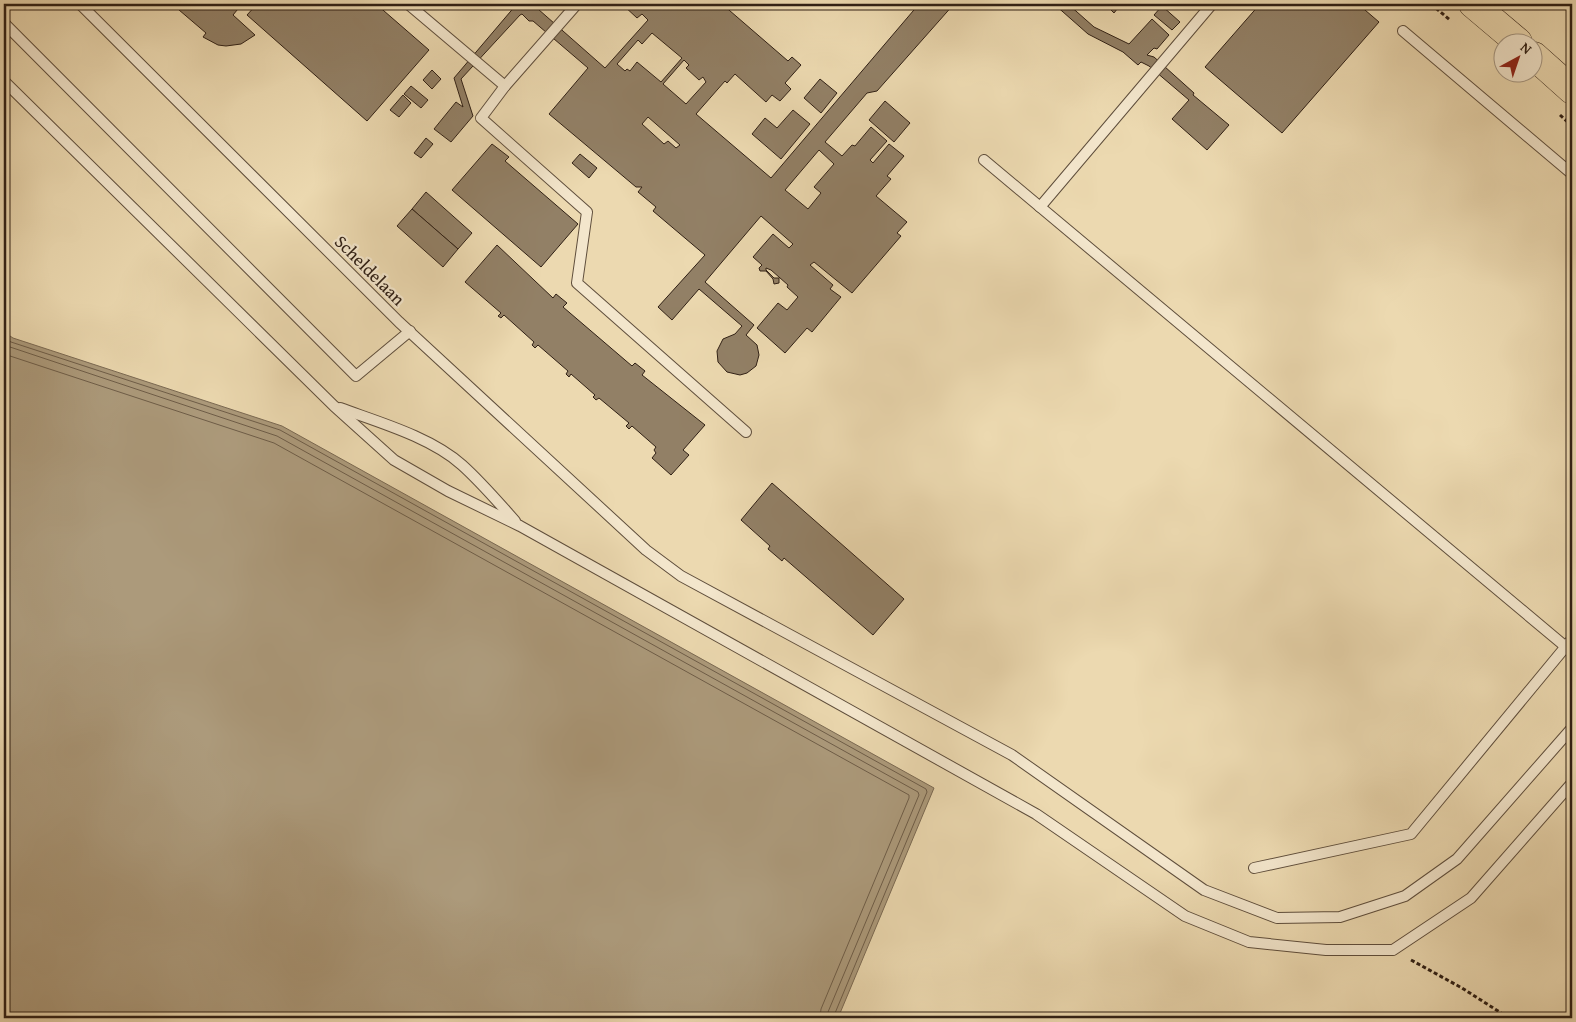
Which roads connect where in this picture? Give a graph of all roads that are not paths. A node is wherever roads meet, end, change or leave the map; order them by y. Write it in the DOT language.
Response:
graph roads {
  1 [pos="80,4"];
  2 [pos="408,4"];
  3 [pos="577,4"];
  4 [pos="1212,4"];
  5 [pos="1473,4"];
  6 [pos="4,23"];
  7 [pos="1403,31"];
  8 [pos="1506,32"];
  9 [pos="1544,65"];
  10 [pos="4,81"];
  11 [pos="505,86"];
  12 [pos="1572,90"];
  13 [pos="984,160"];
  14 [pos="1572,174"];
  15 [pos="1040,208"];
  16 [pos="410,331"];
  17 [pos="334,406"];
  18 [pos="746,432"];
  19 [pos="520,526"];
  20 [pos="1569,643"];
  21 [pos="1572,728"];
  22 [pos="1572,783"];
  23 [pos="1254,868"];
  1 -- 16 [label="lane, Scheldelaan"];
  2 -- 11 [label="lane"];
  3 -- 11 [label="lane"];
  4 -- 15 [label="lane"];
  5 -- 8 [label="main road"];
  6 -- 16 [label="lane"];
  7 -- 14 [label="lane"];
  9 -- 12 [label="main road"];
  10 -- 17 [label="lane"];
  11 -- 18 [label="lane"];
  13 -- 15 [label="lane"];
  15 -- 20 [label="lane"];
  16 -- 21 [label="lane, Scheldelaan"];
  17 -- 19 [label="lane"];
  17 -- 19 [label="lane"];
  19 -- 22 [label="lane"];
  20 -- 23 [label="lane"];
}
